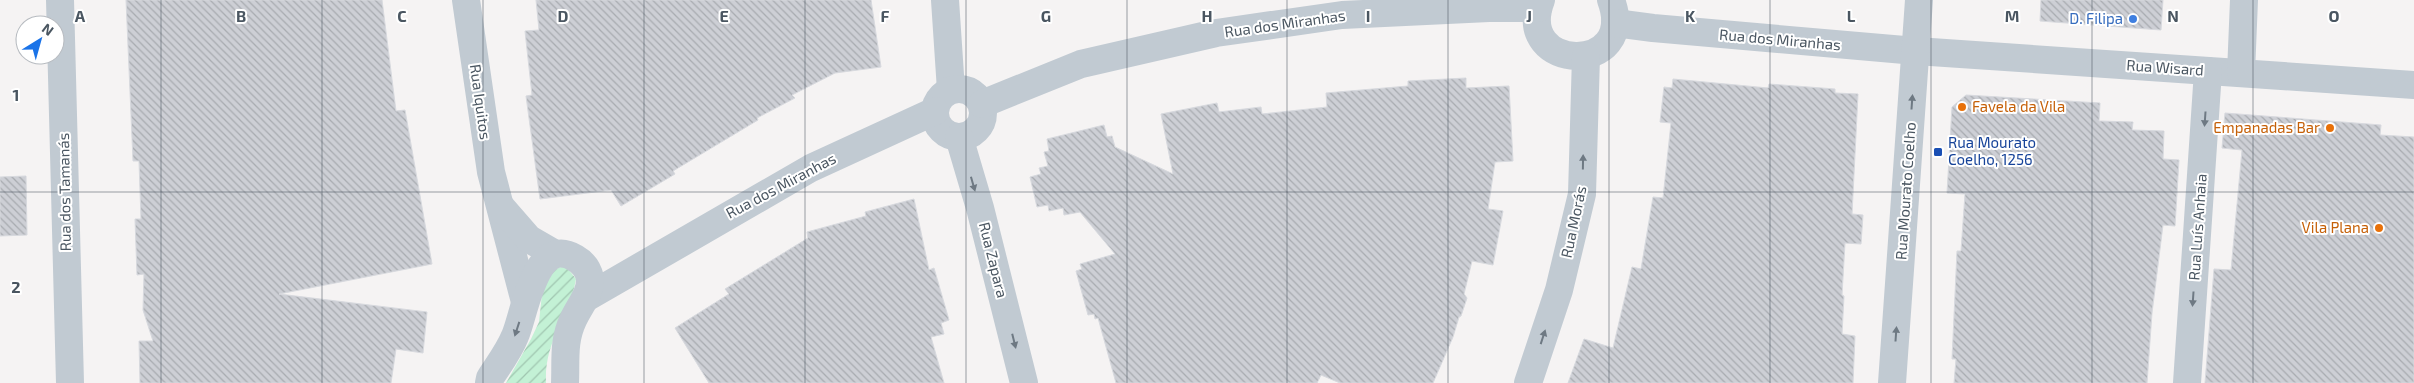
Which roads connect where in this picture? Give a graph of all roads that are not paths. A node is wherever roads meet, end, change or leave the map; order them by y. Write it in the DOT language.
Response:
graph roads {
  1 [pos="60,0"];
  2 [pos="466,0"];
  3 [pos="946,0"];
  4 [pos="1920,0"];
  5 [pos="2244,0"];
  6 [pos="1540,4"];
  7 [pos="1613,11"];
  8 [pos="1916,51"];
  9 [pos="1586,56"];
  10 [pos="2208,70"];
  11 [pos="2241,73"];
  12 [pos="2414,85"];
  13 [pos="951,90"];
  14 [pos="982,104"];
  15 [pos="935,111"];
  16 [pos="959,137"];
  17 [pos="497,203"];
  18 [pos="556,254"];
  19 [pos="584,264"];
  20 [pos="631,270"];
  21 [pos="586,298"];
  22 [pos="525,302"];
  23 [pos="488,381"];
  24 [pos="70,383"];
  25 [pos="565,383"];
  26 [pos="1024,383"];
  27 [pos="1528,383"];
  28 [pos="1892,383"];
  29 [pos="2187,383"];
  1 -- 24 [label="street, Rua dos Tamanás"];
  2 -- 17 [label="street, Rua Iquitos"];
  3 -- 13 [label="street"];
  4 -- 8 [label="street, Rua Mourato Coelho"];
  5 -- 11 [label="street"];
  6 -- 9 [label="street"];
  6 -- 14 [label="street, Rua dos Miranhas"];
  7 -- 8 [label="street, Rua dos Miranhas"];
  7 -- 9 [label="street"];
  8 -- 10 [label="street, Rua Wisard"];
  28 -- 8 [label="street, Rua Mourato Coelho, one-way"];
  27 -- 9 [label="street, Rua Morás, one-way"];
  10 -- 11 [label="street, Rua Wisard"];
  10 -- 29 [label="street, Rua Luís Anhaia, one-way"];
  11 -- 12 [label="street, Rua Wisard"];
  13 -- 14 [label="street"];
  13 -- 15 [label="street"];
  14 -- 16 [label="street"];
  15 -- 16 [label="street"];
  15 -- 20 [label="street, Rua dos Miranhas"];
  16 -- 26 [label="street, Rua Zapara, one-way"];
  17 -- 18 [label="street, Rua Iquitos"];
  17 -- 22 [label="street, Rua Iquitos"];
  18 -- 19 [label="street, Rua Iquitos"];
  18 -- 22 [label="street"];
  19 -- 20 [label="street, Rua dos Miranhas"];
  19 -- 21 [label="street"];
  20 -- 21 [label="street, Rua dos Miranhas"];
  21 -- 25 [label="street"];
  22 -- 23 [label="street, one-way"];
}
